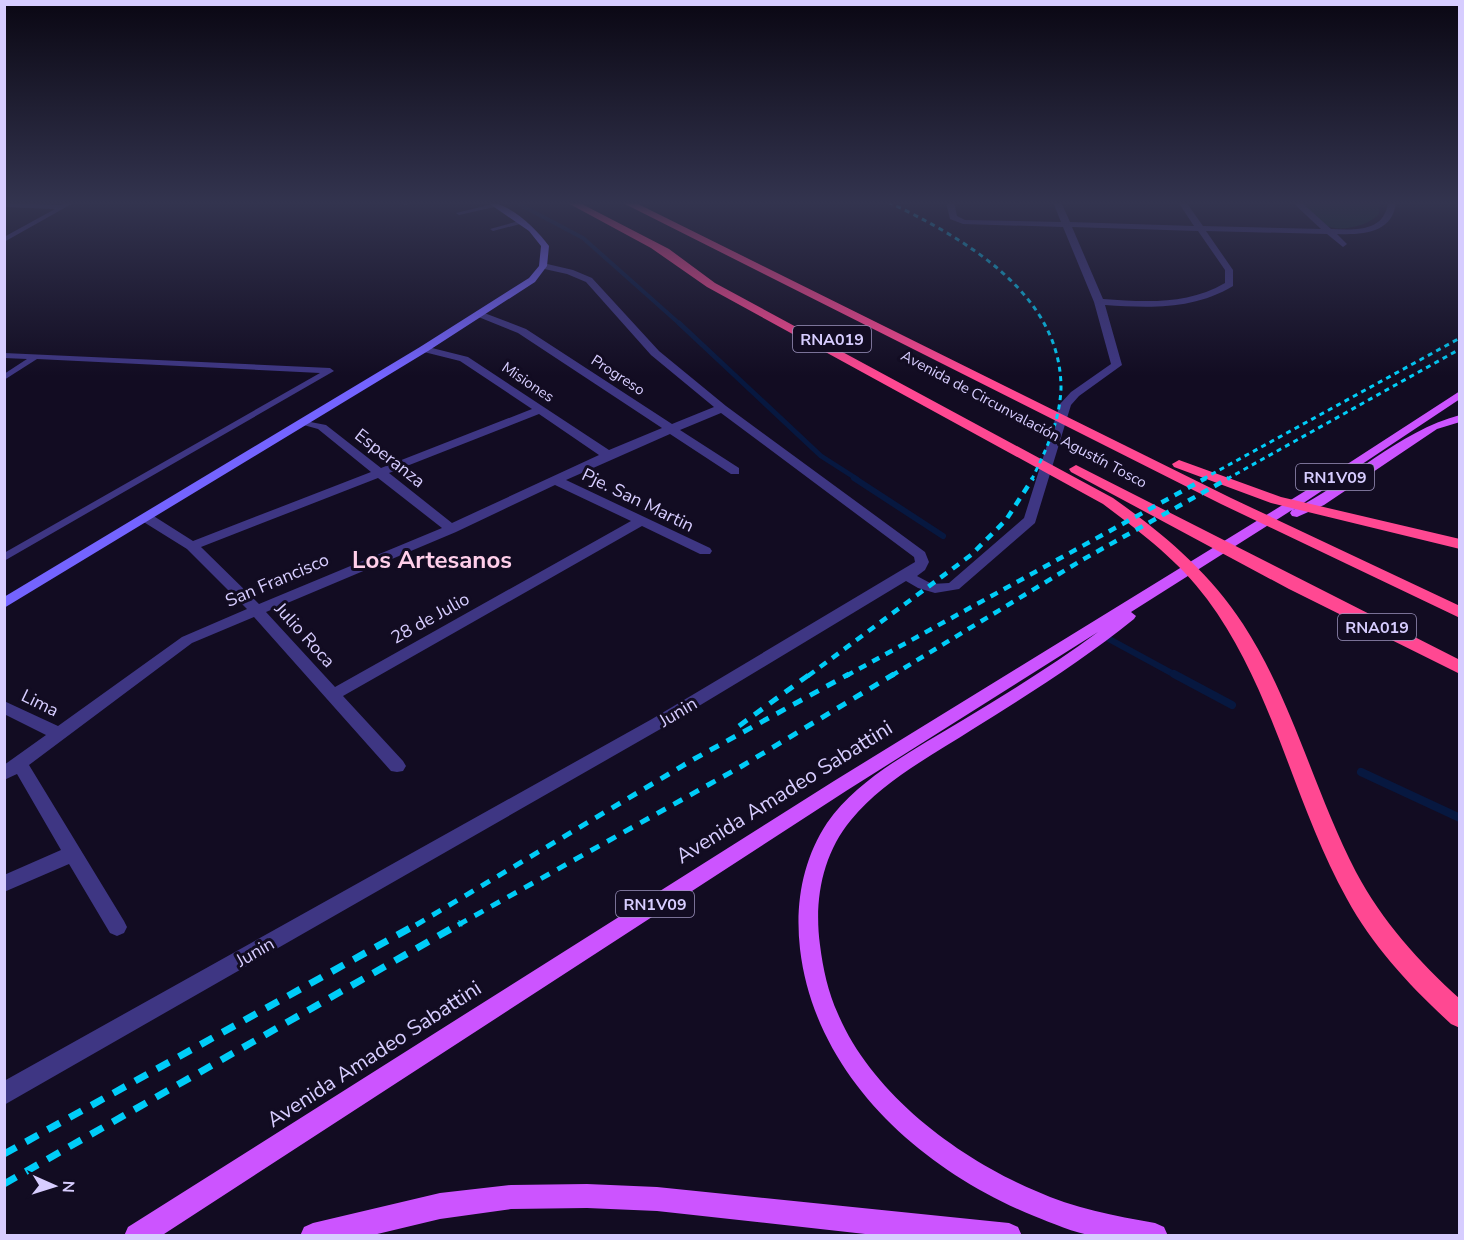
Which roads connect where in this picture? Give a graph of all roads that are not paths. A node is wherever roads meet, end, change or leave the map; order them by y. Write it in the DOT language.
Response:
graph roads {
  1 [pos="544,260"];
  2 [pos="675,260"];
  3 [pos="746,260"];
  4 [pos="1081,260"];
  5 [pos="1221,260"];
  6 [pos="543,266"];
  7 [pos="1099,302"];
  8 [pos="479,314"];
  9 [pos="424,349"];
  10 [pos="4,355"];
  11 [pos="35,357"];
  12 [pos="4,378"];
  13 [pos="1001,383"];
  14 [pos="1460,394"];
  15 [pos="722,408"];
  16 [pos="542,410"];
  17 [pos="1460,418"];
  18 [pos="304,422"];
  19 [pos="670,428"];
  20 [pos="1001,435"];
  21 [pos="608,455"];
  22 [pos="735,471"];
  23 [pos="378,472"];
  24 [pos="556,480"];
  25 [pos="147,518"];
  26 [pos="641,521"];
  27 [pos="452,529"];
  28 [pos="1460,544"];
  29 [pos="192,546"];
  30 [pos="705,551"];
  31 [pos="4,558"];
  32 [pos="1208,558"];
  33 [pos="907,574"];
  34 [pos="1176,579"];
  35 [pos="4,604"];
  36 [pos="256,610"];
  37 [pos="1460,613"];
  38 [pos="1460,668"];
  39 [pos="333,695"];
  40 [pos="4,707"];
  41 [pos="59,734"];
  42 [pos="397,766"];
  43 [pos="12,769"];
  44 [pos="74,853"];
  45 [pos="4,884"];
  46 [pos="117,927"];
  47 [pos="1460,1016"];
  48 [pos="4,1094"];
  49 [pos="137,1236"];
  50 [pos="313,1236"];
  51 [pos="1009,1236"];
  52 [pos="1155,1236"];
  1 -- 6 [label="main road"];
  2 -- 20 [label="highway"];
  3 -- 13 [label="highway, Avenida de Circunvalación Agustín Tosco / RNA019"];
  4 -- 7 [label="street"];
  5 -- 7 [label="street"];
  6 -- 8 [label="main road"];
  6 -- 15 [label="street"];
  7 -- 33 [label="street"];
  8 -- 9 [label="main road"];
  8 -- 19 [label="street, Progreso"];
  9 -- 16 [label="street, Misiones"];
  9 -- 18 [label="main road"];
  10 -- 11 [label="lane"];
  11 -- 12 [label="lane"];
  11 -- 31 [label="lane"];
  13 -- 28 [label="highway"];
  13 -- 37 [label="highway, Avenida de Circunvalación Agustín Tosco / RNA019"];
  14 -- 32 [label="main road, Avenida Amadeo Sabattini / RN1V09"];
  15 -- 19 [label="street, San Francisco"];
  15 -- 33 [label="street"];
  16 -- 21 [label="street, Misiones"];
  16 -- 23 [label="street"];
  17 -- 32 [label="main road"];
  18 -- 23 [label="street, Esperanza"];
  18 -- 25 [label="main road"];
  19 -- 21 [label="street, San Francisco"];
  19 -- 22 [label="street, Progreso"];
  20 -- 38 [label="highway, Avenida de Circunvalación Agustín Tosco / RNA019"];
  20 -- 47 [label="highway"];
  21 -- 24 [label="street, San Francisco"];
  23 -- 27 [label="street, Esperanza"];
  23 -- 29 [label="street"];
  24 -- 26 [label="street, Pje. San Martin"];
  24 -- 27 [label="street, San Francisco"];
  25 -- 29 [label="street, Julio Roca"];
  25 -- 35 [label="main road"];
  26 -- 30 [label="street, Pje. San Martin"];
  26 -- 39 [label="street, 28 de Julio"];
  27 -- 36 [label="street, San Francisco"];
  29 -- 36 [label="street, Julio Roca"];
  32 -- 34 [label="main road, Avenida Amadeo Sabattini / RN1V09"];
  33 -- 48 [label="street, Junin"];
  34 -- 49 [label="main road, Avenida Amadeo Sabattini / RN1V09"];
  34 -- 52 [label="main road"];
  36 -- 39 [label="street, Julio Roca"];
  36 -- 41 [label="street, San Francisco"];
  39 -- 42 [label="street, Julio Roca"];
  40 -- 41 [label="street, Lima"];
  41 -- 43 [label="street, San Francisco"];
  43 -- 44 [label="street"];
  44 -- 45 [label="street"];
  44 -- 46 [label="street"];
  50 -- 51 [label="main road"];
}
